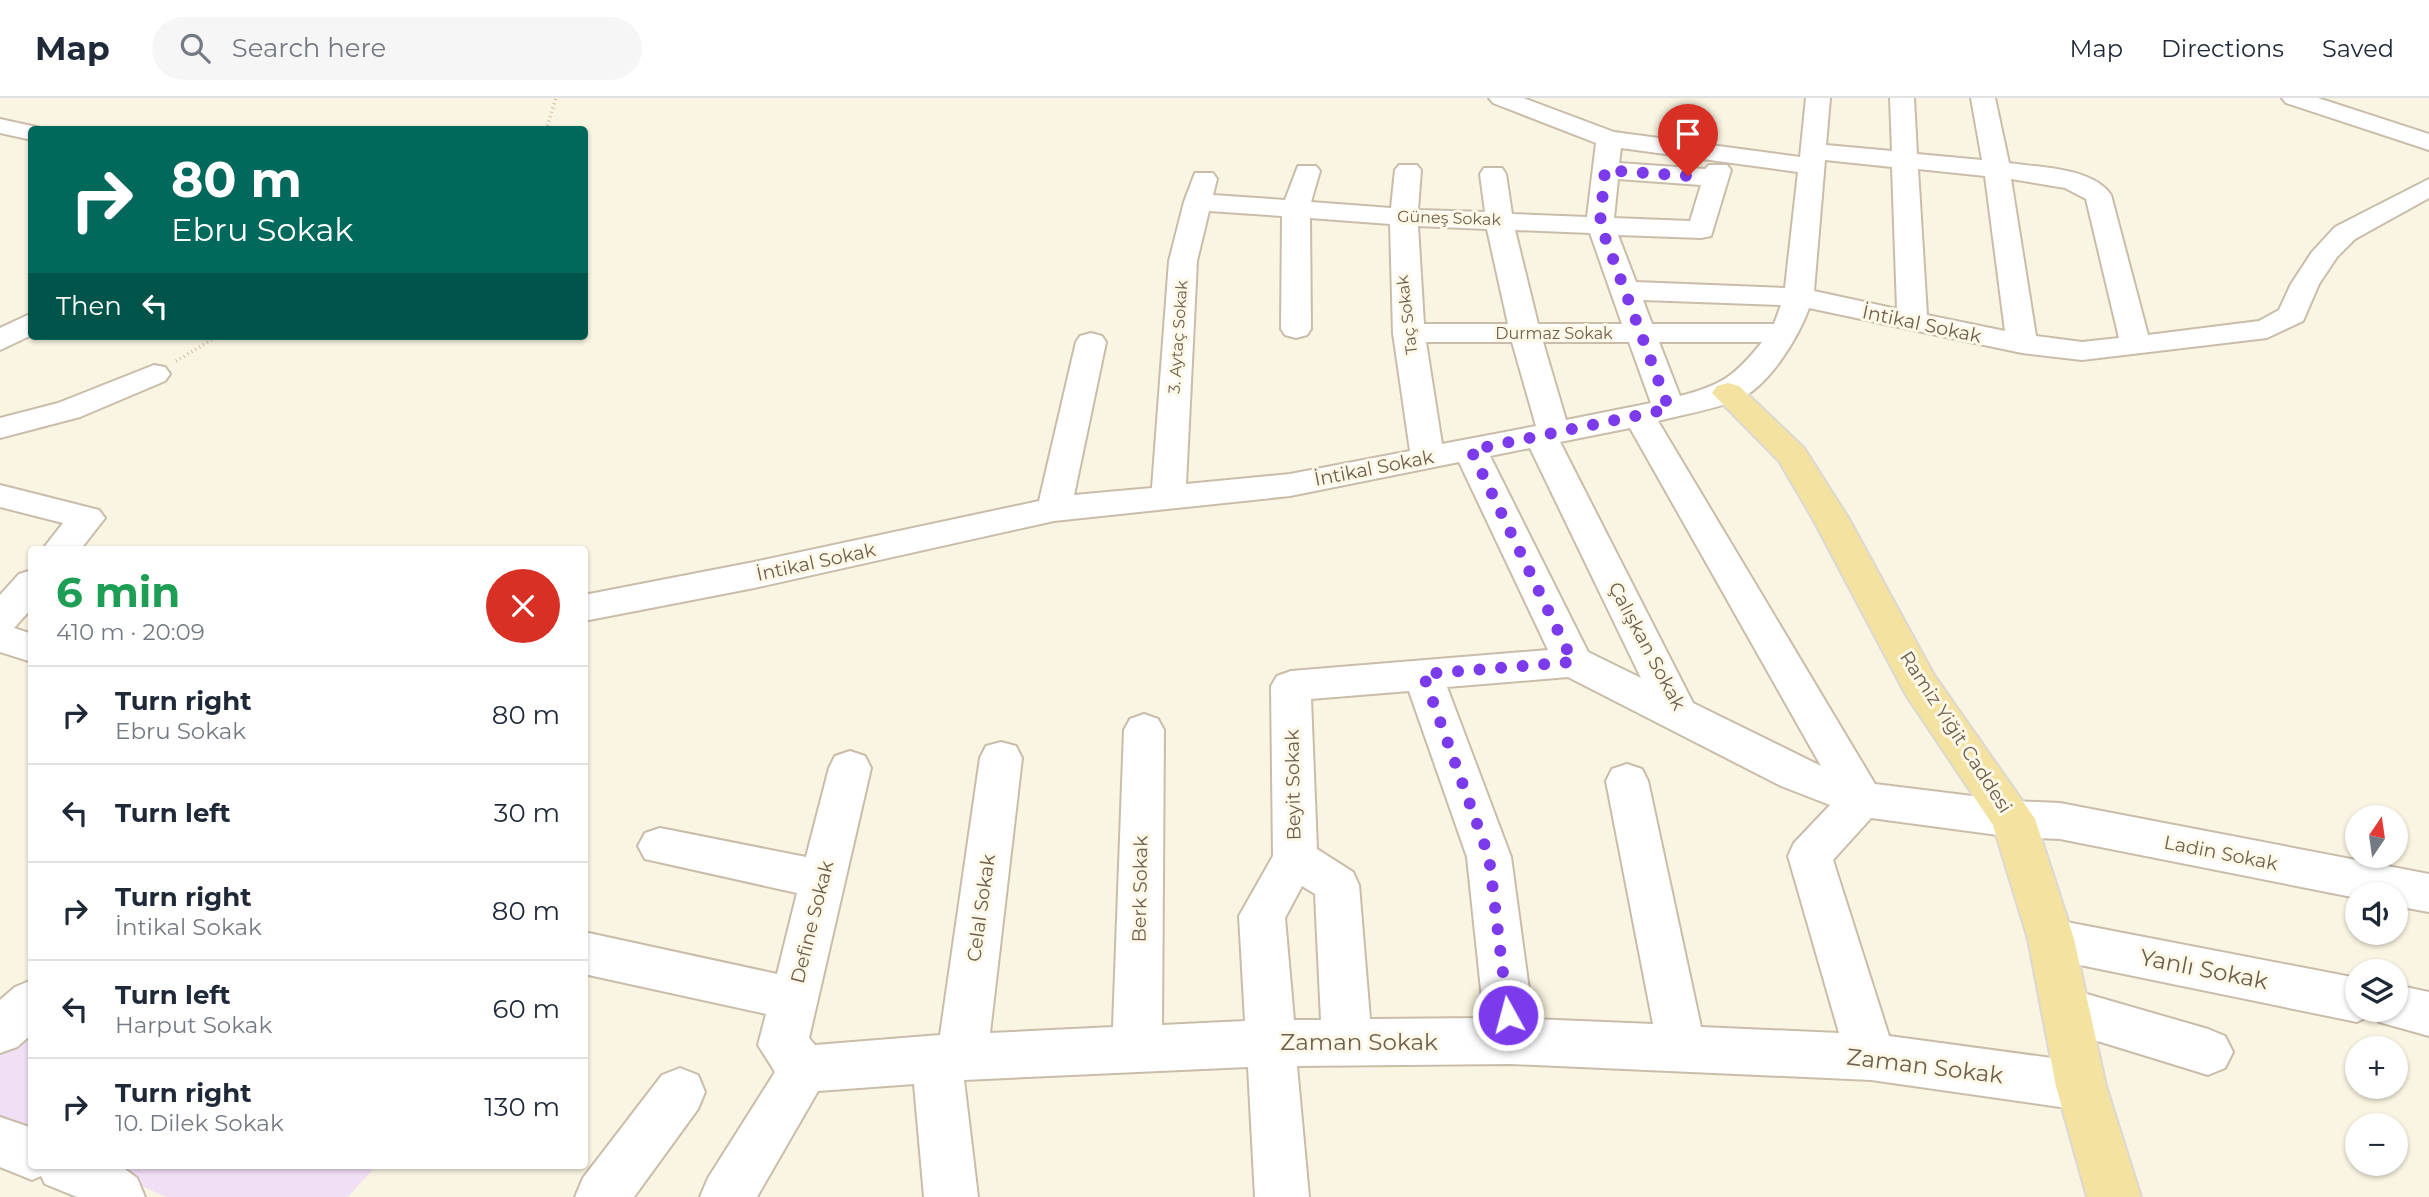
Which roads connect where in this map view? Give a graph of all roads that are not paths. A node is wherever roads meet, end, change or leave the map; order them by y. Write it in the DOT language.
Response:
graph roads {
  1 [pos="1501,98"];
  2 [pos="1818,98"];
  3 [pos="1902,98"];
  4 [pos="1983,98"];
  5 [pos="2294,98"];
  6 [pos="0,126"];
  7 [pos="1596,126"];
  8 [pos="28,132"];
  9 [pos="2429,142"];
  10 [pos="1811,159"];
  11 [pos="1905,159"];
  12 [pos="1997,169"];
  13 [pos="1408,170"];
  14 [pos="1605,170"];
  15 [pos="1307,171"];
  16 [pos="1493,174"];
  17 [pos="2429,187"];
  18 [pos="1200,191"];
  19 [pos="1296,209"];
  20 [pos="1402,217"];
  21 [pos="1498,220"];
  22 [pos="1600,224"];
  23 [pos="1623,290"];
  24 [pos="1800,297"];
  25 [pos="1912,322"];
  26 [pos="28,324"];
  27 [pos="1296,329"];
  28 [pos="1408,333"];
  29 [pos="1525,333"];
  30 [pos="1639,333"];
  31 [pos="1784,333"];
  32 [pos="0,341"];
  33 [pos="1091,342"];
  34 [pos="2022,344"];
  35 [pos="2136,346"];
  36 [pos="154,374"];
  37 [pos="1728,393"];
  38 [pos="1654,412"];
  39 [pos="6,427"];
  40 [pos="1548,434"];
  41 [pos="1471,450"];
  42 [pos="0,456"];
  43 [pos="1428,458"];
  44 [pos="0,496"];
  45 [pos="1168,498"];
  46 [pos="1054,509"];
  47 [pos="64,546"];
  48 [pos="28,588"];
  49 [pos="588,607"];
  50 [pos="0,619"];
  51 [pos="0,639"];
  52 [pos="28,647"];
  53 [pos="1573,662"];
  54 [pos="1423,674"];
  55 [pos="1678,714"];
  56 [pos="1144,730"];
  57 [pos="1001,758"];
  58 [pos="850,768"];
  59 [pos="1627,780"];
  60 [pos="1862,800"];
  61 [pos="2013,819"];
  62 [pos="660,845"];
  63 [pos="1295,858"];
  64 [pos="823,879"];
  65 [pos="2429,893"];
  66 [pos="2051,939"];
  67 [pos="588,954"];
  68 [pos="2345,998"];
  69 [pos="794,999"];
  70 [pos="28,1006"];
  71 [pos="2066,1010"];
  72 [pos="2408,1010"];
  73 [pos="2429,1014"];
  74 [pos="0,1031"];
  75 [pos="1511,1041"];
  76 [pos="1271,1043"];
  77 [pos="1347,1043"];
  78 [pos="1137,1049"];
  79 [pos="1682,1050"];
  80 [pos="2207,1052"];
  81 [pos="1871,1057"];
  82 [pos="949,1058"];
  83 [pos="804,1069"];
  84 [pos="2081,1086"];
  85 [pos="680,1092"];
  86 [pos="0,1142"];
  87 [pos="28,1152"];
  88 [pos="73,1169"];
  89 [pos="118,1197"];
  90 [pos="603,1197"];
  91 [pos="727,1197"];
  92 [pos="951,1197"];
  93 [pos="1282,1197"];
  94 [pos="2114,1197"];
  1 -- 7 [label="street"];
  2 -- 10 [label="street"];
  3 -- 11 [label="street"];
  4 -- 12 [label="street"];
  5 -- 9 [label="street"];
  6 -- 8 [label="street"];
  7 -- 10 [label="street"];
  7 -- 14 [label="street"];
  10 -- 11 [label="street"];
  10 -- 24 [label="street"];
  11 -- 12 [label="street"];
  11 -- 25 [label="street"];
  12 -- 34 [label="street"];
  12 -- 35 [label="street"];
  13 -- 20 [label="street, Taç Sokak"];
  14 -- 22 [label="street"];
  14 -- 22 [label="street, Güneş Sokak"];
  15 -- 19 [label="street"];
  16 -- 21 [label="street, Çalışkan Sokak"];
  17 -- 35 [label="street, İntikal Sokak"];
  18 -- 19 [label="street, Güneş Sokak"];
  18 -- 45 [label="street, 3. Aytaç Sokak"];
  19 -- 20 [label="street, Güneş Sokak"];
  19 -- 27 [label="street"];
  20 -- 21 [label="street, Güneş Sokak"];
  20 -- 28 [label="street, Taç Sokak"];
  21 -- 22 [label="street, Güneş Sokak"];
  21 -- 29 [label="street, Çalışkan Sokak"];
  22 -- 23 [label="street"];
  23 -- 24 [label="street"];
  23 -- 30 [label="street"];
  24 -- 25 [label="street, İntikal Sokak"];
  24 -- 31 [label="street, İntikal Sokak"];
  25 -- 34 [label="street, İntikal Sokak"];
  26 -- 32 [label="street"];
  28 -- 29 [label="street, Durmaz Sokak"];
  28 -- 43 [label="street, Taç Sokak"];
  29 -- 30 [label="street, Durmaz Sokak"];
  29 -- 40 [label="street, Çalışkan Sokak"];
  30 -- 31 [label="street, Durmaz Sokak"];
  30 -- 38 [label="street"];
  31 -- 37 [label="street, İntikal Sokak"];
  33 -- 46 [label="street"];
  34 -- 35 [label="street, İntikal Sokak"];
  36 -- 39 [label="street"];
  37 -- 38 [label="street, İntikal Sokak"];
  37 -- 61 [label="main road, Ramiz Yiğit Caddesi"];
  38 -- 40 [label="street, İntikal Sokak"];
  38 -- 60 [label="street"];
  39 -- 42 [label="street"];
  40 -- 41 [label="street, İntikal Sokak"];
  40 -- 55 [label="street, Çalışkan Sokak"];
  41 -- 43 [label="street, İntikal Sokak"];
  41 -- 53 [label="street"];
  43 -- 45 [label="street, İntikal Sokak"];
  44 -- 47 [label="street"];
  45 -- 46 [label="street, İntikal Sokak"];
  46 -- 49 [label="street, İntikal Sokak"];
  48 -- 50 [label="street"];
  51 -- 52 [label="street"];
  53 -- 54 [label="street"];
  53 -- 55 [label="street"];
  54 -- 63 [label="street, Beyit Sokak"];
  54 -- 75 [label="street"];
  55 -- 60 [label="street, Çalışkan Sokak"];
  56 -- 78 [label="street, Berk Sokak"];
  57 -- 82 [label="street, Celal Sokak"];
  58 -- 64 [label="street, Define Sokak"];
  59 -- 79 [label="street"];
  60 -- 61 [label="street, Çalışkan Sokak"];
  60 -- 81 [label="street"];
  61 -- 65 [label="street, Ladin Sokak"];
  61 -- 66 [label="main road, Ramiz Yiğit Caddesi"];
  62 -- 64 [label="street"];
  63 -- 76 [label="street, Beyit Sokak"];
  63 -- 77 [label="street"];
  64 -- 69 [label="street, Define Sokak"];
  66 -- 68 [label="street, Yanlı Sokak"];
  66 -- 71 [label="main road, Ramiz Yiğit Caddesi"];
  67 -- 69 [label="street"];
  69 -- 83 [label="street, Define Sokak"];
  70 -- 74 [label="street"];
  71 -- 80 [label="street"];
  71 -- 84 [label="main road, Ramiz Yiğit Caddesi"];
  72 -- 73 [label="street"];
  75 -- 77 [label="street, Zaman Sokak"];
  75 -- 79 [label="street, Zaman Sokak"];
  76 -- 77 [label="street, Zaman Sokak"];
  76 -- 78 [label="street, Zaman Sokak"];
  76 -- 93 [label="street, Beyit Sokak"];
  78 -- 82 [label="street, Zaman Sokak"];
  79 -- 81 [label="street, Zaman Sokak"];
  81 -- 84 [label="street, Zaman Sokak"];
  82 -- 83 [label="street, Zaman Sokak"];
  82 -- 92 [label="street, Celal Sokak"];
  83 -- 91 [label="street"];
  84 -- 94 [label="main road, Ramiz Yiğit Caddesi"];
  85 -- 90 [label="street"];
  86 -- 87 [label="street"];
  88 -- 89 [label="street"];
}
